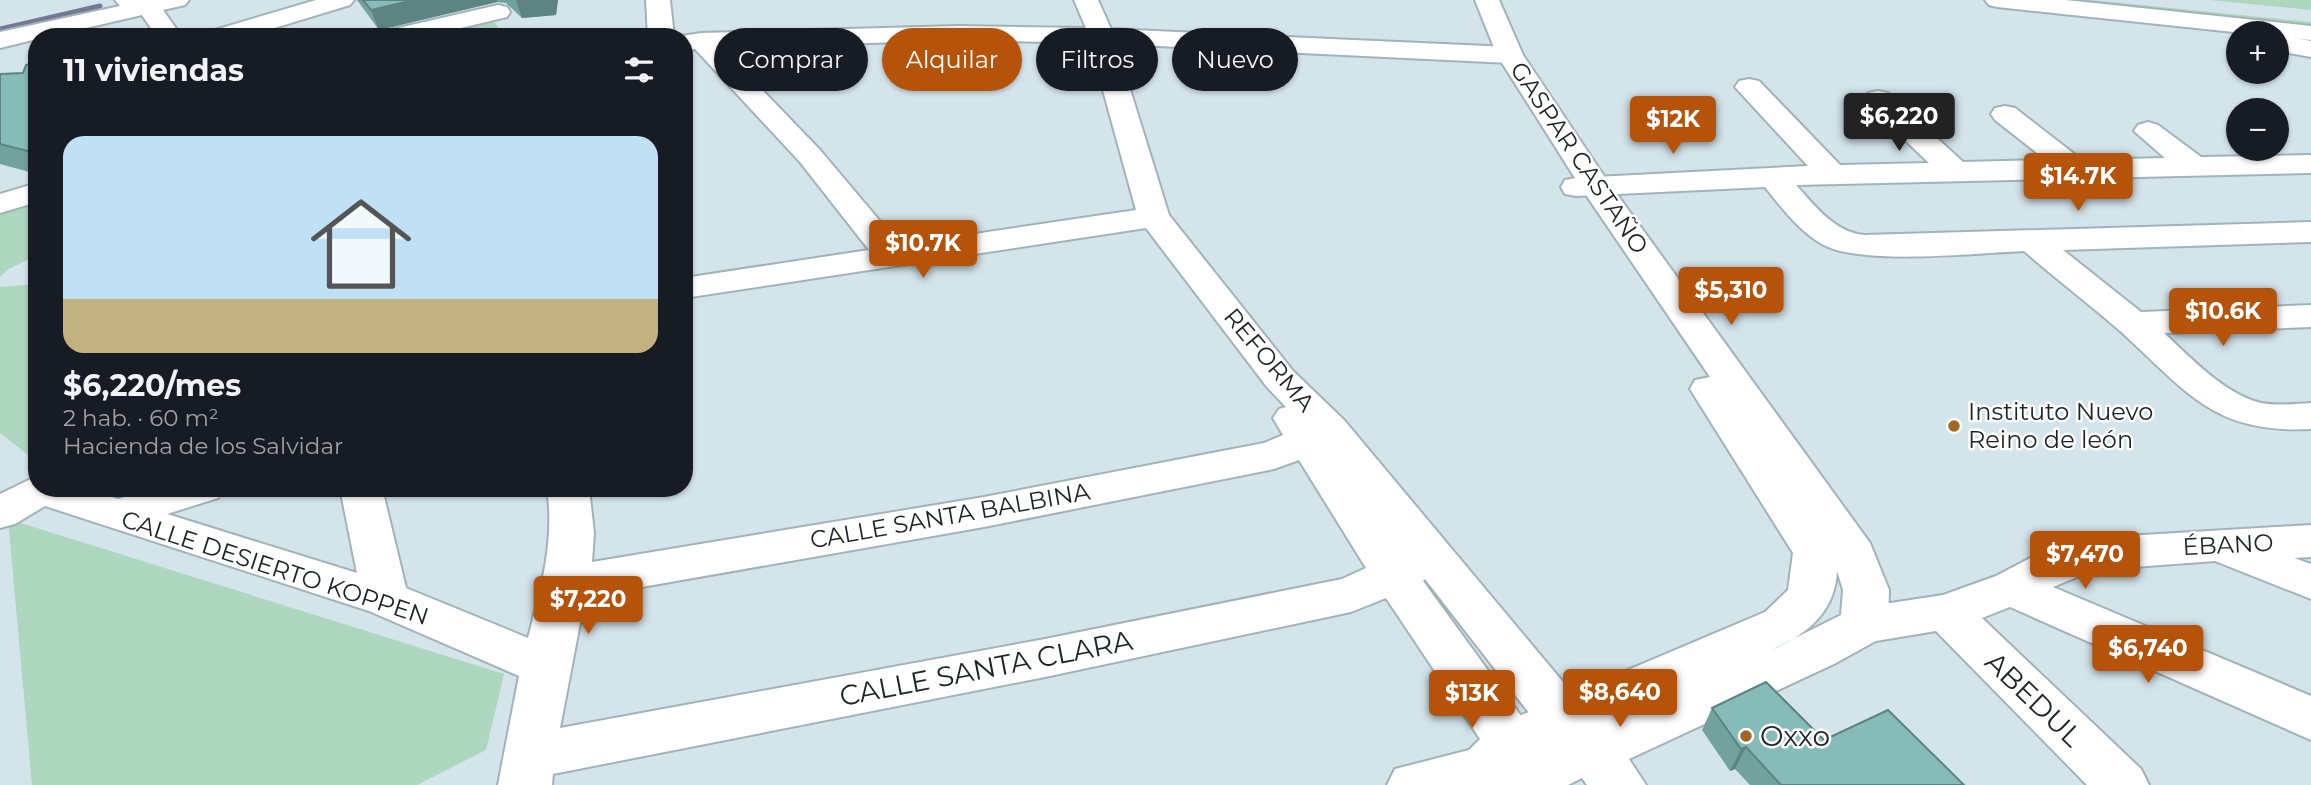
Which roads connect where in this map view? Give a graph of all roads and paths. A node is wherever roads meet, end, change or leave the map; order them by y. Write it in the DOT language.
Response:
graph roads {
  1 [pos="177,0"];
  2 [pos="341,0"];
  3 [pos="658,0"];
  4 [pos="1086,0"];
  5 [pos="1466,0"];
  6 [pos="1487,0"];
  7 [pos="2005,0"];
  8 [pos="2113,0"];
  9 [pos="139,4"];
  10 [pos="501,13"];
  11 [pos="2311,20"];
  12 [pos="46,28"];
  13 [pos="162,28"];
  14 [pos="247,28"];
  15 [pos="368,28"];
  16 [pos="393,28"];
  17 [pos="660,28"];
  18 [pos="1097,28"];
  19 [pos="2226,28"];
  20 [pos="1036,30"];
  21 [pos="2289,32"];
  22 [pos="28,33"];
  23 [pos="2311,33"];
  24 [pos="1158,39"];
  25 [pos="0,40"];
  26 [pos="693,41"];
  27 [pos="2289,45"];
  28 [pos="2311,49"];
  29 [pos="1500,55"];
  30 [pos="1749,87"];
  31 [pos="1116,91"];
  32 [pos="1878,99"];
  33 [pos="2006,114"];
  34 [pos="2148,131"];
  35 [pos="2311,164"];
  36 [pos="2073,167"];
  37 [pos="2195,167"];
  38 [pos="1954,170"];
  39 [pos="1832,174"];
  40 [pos="1782,187"];
  41 [pos="28,195"];
  42 [pos="1593,196"];
  43 [pos="0,204"];
  44 [pos="1154,217"];
  45 [pos="2311,232"];
  46 [pos="2032,241"];
  47 [pos="893,258"];
  48 [pos="693,287"];
  49 [pos="2311,316"];
  50 [pos="2132,323"];
  51 [pos="2311,416"];
  52 [pos="1318,435"];
  53 [pos="29,497"];
  54 [pos="65,497"];
  55 [pos="173,497"];
  56 [pos="363,497"];
  57 [pos="569,497"];
  58 [pos="0,513"];
  59 [pos="114,515"];
  60 [pos="2311,541"];
  61 [pos="2217,545"];
  62 [pos="1414,566"];
  63 [pos="2311,582"];
  64 [pos="565,583"];
  65 [pos="2012,587"];
  66 [pos="385,599"];
  67 [pos="1946,612"];
  68 [pos="1864,625"];
  69 [pos="545,666"];
  70 [pos="2311,719"];
  71 [pos="1592,753"];
  72 [pos="1517,767"];
  73 [pos="527,770"];
  74 [pos="1415,785"];
  75 [pos="2122,785"];
  1 -- 9 [label="street"];
  2 -- 14 [label="street"];
  2 -- 15 [label="street"];
  3 -- 17 [label="street"];
  4 -- 18 [label="street, REFORMA"];
  5 -- 29 [label="street, GASPAR CASTAÑO"];
  6 -- 29 [label="street, GASPAR CASTAÑO"];
  7 -- 19 [label="street"];
  8 -- 11 [label="street"];
  9 -- 12 [label="street"];
  9 -- 13 [label="street"];
  10 -- 16 [label="street"];
  20 -- 26 [label="street"];
  21 -- 23 [label="street"];
  22 -- 25 [label="street"];
  24 -- 29 [label="street"];
  26 -- 47 [label="street"];
  27 -- 28 [label="street"];
  29 -- 42 [label="street, GASPAR CASTAÑO"];
  30 -- 39 [label="street"];
  31 -- 44 [label="street, REFORMA"];
  32 -- 38 [label="street"];
  33 -- 36 [label="street"];
  34 -- 37 [label="street"];
  35 -- 37 [label="street"];
  36 -- 37 [label="street"];
  36 -- 38 [label="street"];
  38 -- 39 [label="street"];
  39 -- 40 [label="street"];
  40 -- 42 [label="street"];
  40 -- 46 [label="street"];
  41 -- 43 [label="street"];
  42 -- 68 [label="street, GASPAR CASTAÑO"];
  42 -- 71 [label="street, GASPAR CASTAÑO"];
  44 -- 47 [label="street"];
  44 -- 52 [label="street, REFORMA"];
  45 -- 46 [label="street"];
  46 -- 50 [label="street"];
  47 -- 48 [label="street"];
  49 -- 50 [label="street"];
  50 -- 51 [label="street"];
  52 -- 62 [label="street, REFORMA"];
  52 -- 64 [label="street, CALLE SANTA BALBINA"];
  53 -- 58 [label="street"];
  54 -- 59 [label="street, CALLE DESIERTO KOPPEN"];
  55 -- 59 [label="street"];
  56 -- 66 [label="street"];
  57 -- 64 [label="street"];
  59 -- 66 [label="street, CALLE DESIERTO KOPPEN"];
  60 -- 61 [label="street, ÉBANO"];
  61 -- 63 [label="street"];
  61 -- 65 [label="street, ÉBANO"];
  62 -- 71 [label="street"];
  62 -- 72 [label="street"];
  62 -- 73 [label="street, CALLE SANTA CLARA"];
  64 -- 69 [label="street"];
  65 -- 67 [label="street, ÉBANO"];
  65 -- 70 [label="street"];
  66 -- 69 [label="street, CALLE DESIERTO KOPPEN"];
  67 -- 68 [label="street, ÉBANO"];
  67 -- 75 [label="street, ABEDUL"];
  68 -- 71 [label="street, GASPAR CASTAÑO"];
  69 -- 73 [label="street"];
  71 -- 72 [label="street, GASPAR CASTAÑO"];
  72 -- 74 [label="street, GASPAR CASTAÑO"];
}
